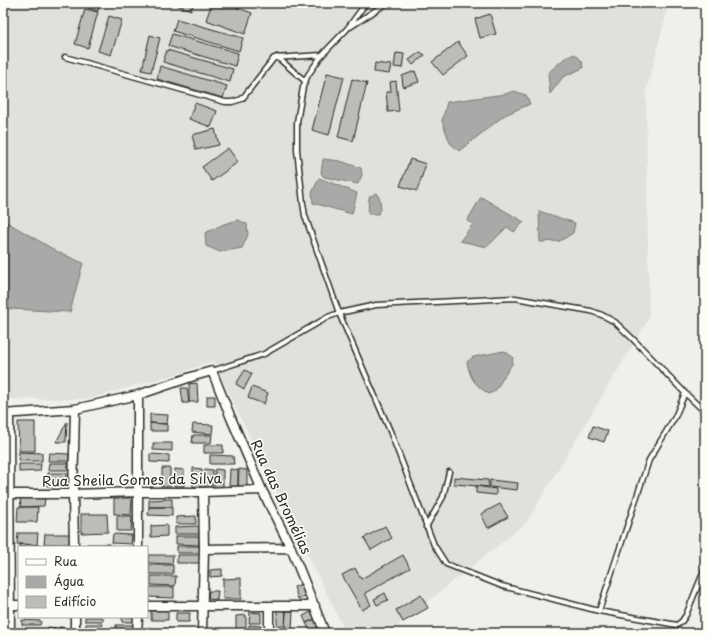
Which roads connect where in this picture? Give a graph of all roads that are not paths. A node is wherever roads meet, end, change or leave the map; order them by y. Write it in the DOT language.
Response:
graph roads {
  1 [pos="366,3"];
  2 [pos="387,3"];
  3 [pos="347,29"];
  4 [pos="322,55"];
  5 [pos="65,57"];
  6 [pos="277,58"];
  7 [pos="305,81"];
  8 [pos="339,313"];
  9 [pos="212,371"];
  10 [pos="684,393"];
  11 [pos="138,395"];
  12 [pos="75,409"];
  13 [pos="705,412"];
  14 [pos="6,414"];
  15 [pos="449,472"];
  16 [pos="262,490"];
  17 [pos="138,492"];
  18 [pos="203,492"];
  19 [pos="6,494"];
  20 [pos="73,494"];
  21 [pos="426,527"];
  22 [pos="74,546"];
  23 [pos="138,546"];
  24 [pos="291,548"];
  25 [pos="204,549"];
  26 [pos="705,568"];
  27 [pos="11,605"];
  28 [pos="148,606"];
  29 [pos="202,606"];
  30 [pos="269,606"];
  31 [pos="315,606"];
  32 [pos="599,611"];
  33 [pos="74,618"];
  34 [pos="138,618"];
  35 [pos="10,633"];
  36 [pos="75,633"];
  37 [pos="137,633"];
  38 [pos="202,633"];
  39 [pos="269,633"];
  40 [pos="326,633"];
  1 -- 3 [label="lane"];
  2 -- 3 [label="lane"];
  3 -- 4 [label="lane"];
  4 -- 6 [label="lane"];
  4 -- 7 [label="lane"];
  5 -- 6 [label="lane"];
  6 -- 7 [label="lane"];
  7 -- 8 [label="lane"];
  8 -- 9 [label="lane"];
  8 -- 10 [label="lane"];
  8 -- 21 [label="lane"];
  9 -- 11 [label="street"];
  9 -- 16 [label="street, Rua das Bromélias"];
  10 -- 13 [label="lane"];
  10 -- 32 [label="lane"];
  11 -- 12 [label="street"];
  11 -- 17 [label="street"];
  12 -- 14 [label="street"];
  12 -- 20 [label="street"];
  14 -- 19 [label="street"];
  15 -- 21 [label="lane"];
  16 -- 18 [label="street, Rua Sheila Gomes da Silva"];
  16 -- 24 [label="street, Rua das Bromélias"];
  17 -- 18 [label="street, Rua Sheila Gomes da Silva"];
  17 -- 20 [label="street, Rua Sheila Gomes da Silva"];
  17 -- 23 [label="street"];
  18 -- 25 [label="street"];
  19 -- 20 [label="street, Rua Sheila Gomes da Silva"];
  19 -- 27 [label="street"];
  20 -- 22 [label="street"];
  21 -- 32 [label="lane"];
  24 -- 25 [label="street"];
  24 -- 31 [label="street, Rua das Bromélias"];
  25 -- 29 [label="street"];
  26 -- 32 [label="lane"];
  27 -- 35 [label="street"];
  28 -- 29 [label="street"];
  29 -- 30 [label="street"];
  29 -- 38 [label="street"];
  30 -- 31 [label="street"];
  30 -- 39 [label="street"];
  31 -- 40 [label="street, Rua das Bromélias"];
  33 -- 36 [label="street"];
  34 -- 37 [label="street"];
}
